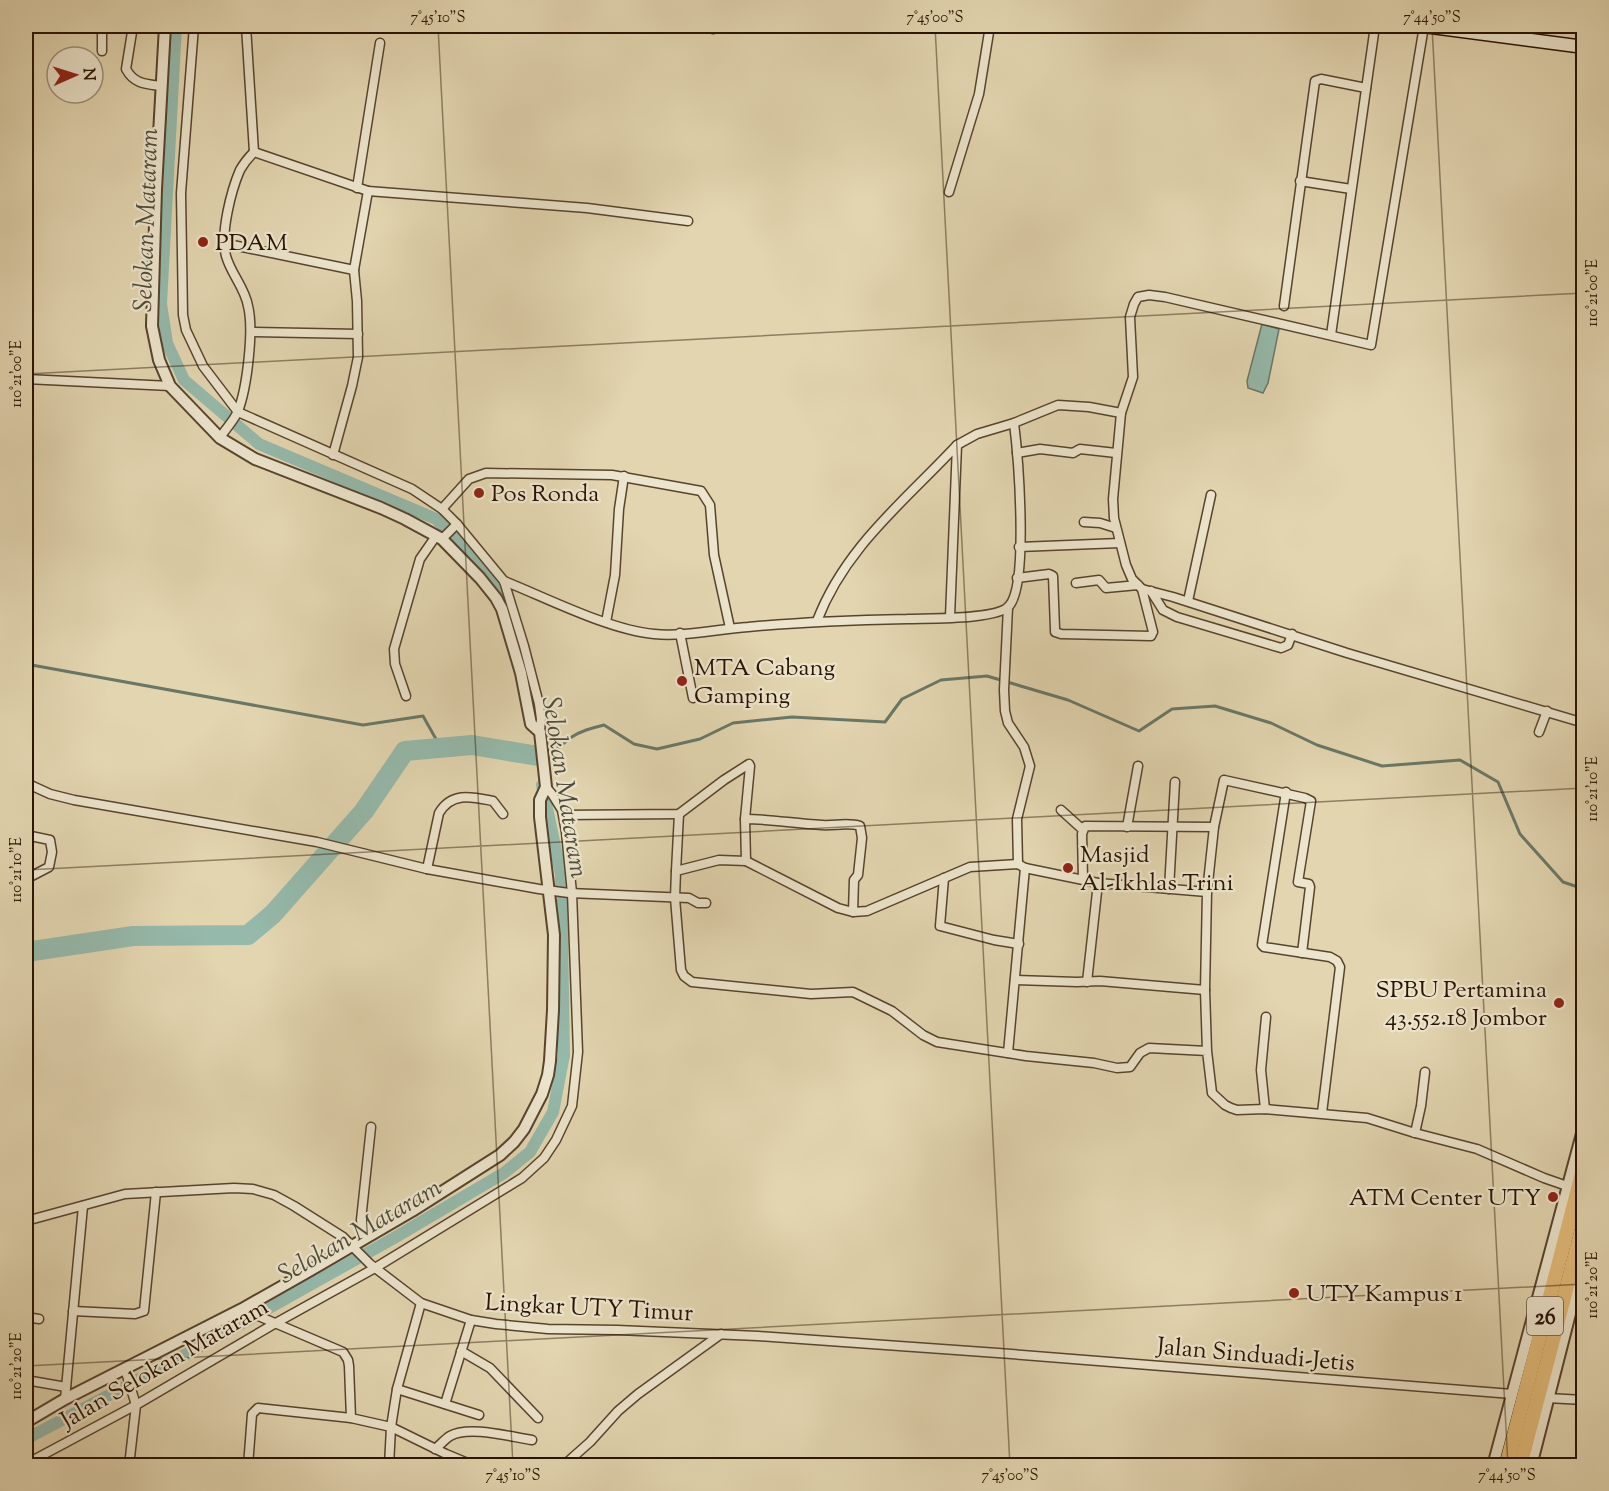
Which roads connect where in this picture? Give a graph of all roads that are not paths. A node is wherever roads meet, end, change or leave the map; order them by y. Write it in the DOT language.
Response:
graph roads {
  1 [pos="102,26"];
  2 [pos="134,26"];
  3 [pos="165,26"];
  4 [pos="194,26"];
  5 [pos="246,26"];
  6 [pos="990,26"];
  7 [pos="1375,26"];
  8 [pos="1424,26"];
  9 [pos="380,43"];
  10 [pos="102,45"];
  11 [pos="1584,47"];
  12 [pos="161,86"];
  13 [pos="1366,88"];
  14 [pos="254,152"];
  15 [pos="1300,181"];
  16 [pos="357,188"];
  17 [pos="1351,189"];
  18 [pos="368,191"];
  19 [pos="949,192"];
  20 [pos="688,221"];
  21 [pos="223,243"];
  22 [pos="354,270"];
  23 [pos="1284,306"];
  24 [pos="251,332"];
  25 [pos="358,334"];
  26 [pos="1331,335"];
  27 [pos="26,378"];
  28 [pos="170,386"];
  29 [pos="1121,413"];
  30 [pos="235,416"];
  31 [pos="1014,423"];
  32 [pos="222,434"];
  33 [pos="957,445"];
  34 [pos="1017,453"];
  35 [pos="1116,453"];
  36 [pos="333,455"];
  37 [pos="624,476"];
  38 [pos="1211,495"];
  39 [pos="442,509"];
  40 [pos="1084,522"];
  41 [pos="455,525"];
  42 [pos="1116,528"];
  43 [pos="441,537"];
  44 [pos="1120,543"];
  45 [pos="1020,547"];
  46 [pos="1017,578"];
  47 [pos="504,581"];
  48 [pos="1076,583"];
  49 [pos="1144,588"];
  50 [pos="1188,602"];
  51 [pos="1008,607"];
  52 [pos="950,617"];
  53 [pos="1246,620"];
  54 [pos="817,621"];
  55 [pos="606,622"];
  56 [pos="730,628"];
  57 [pos="680,633"];
  58 [pos="1292,634"];
  59 [pos="1241,635"];
  60 [pos="406,696"];
  61 [pos="693,698"];
  62 [pos="1547,711"];
  63 [pos="1584,723"];
  64 [pos="537,731"];
  65 [pos="1539,732"];
  66 [pos="1138,766"];
  67 [pos="1175,782"];
  68 [pos="26,783"];
  69 [pos="545,783"];
  70 [pos="1286,792"];
  71 [pos="1061,810"];
  72 [pos="503,814"];
  73 [pos="679,814"];
  74 [pos="564,815"];
  75 [pos="745,819"];
  76 [pos="1127,826"];
  77 [pos="1173,826"];
  78 [pos="1214,827"];
  79 [pos="1082,830"];
  80 [pos="26,835"];
  81 [pos="746,861"];
  82 [pos="1022,866"];
  83 [pos="427,870"];
  84 [pos="676,871"];
  85 [pos="944,878"];
  86 [pos="26,879"];
  87 [pos="1083,879"];
  88 [pos="1098,883"];
  89 [pos="1169,889"];
  90 [pos="551,890"];
  91 [pos="1207,892"];
  92 [pos="571,893"];
  93 [pos="675,898"];
  94 [pos="706,903"];
  95 [pos="853,912"];
  96 [pos="1019,944"];
  97 [pos="1302,953"];
  98 [pos="1015,980"];
  99 [pos="1087,982"];
  100 [pos="1205,990"];
  101 [pos="1266,1017"];
  102 [pos="1207,1051"];
  103 [pos="1008,1053"];
  104 [pos="1425,1072"];
  105 [pos="1265,1109"];
  106 [pos="1322,1113"];
  107 [pos="1584,1126"];
  108 [pos="371,1127"];
  109 [pos="1415,1134"];
  110 [pos="1584,1166"];
  111 [pos="1567,1185"];
  112 [pos="156,1192"];
  113 [pos="83,1206"];
  114 [pos="26,1221"];
  115 [pos="1584,1221"];
  116 [pos="364,1239"];
  117 [pos="353,1248"];
  118 [pos="1584,1259"];
  119 [pos="373,1266"];
  120 [pos="421,1303"];
  121 [pos="74,1311"];
  122 [pos="244,1311"];
  123 [pos="26,1317"];
  124 [pos="39,1319"];
  125 [pos="471,1320"];
  126 [pos="273,1324"];
  127 [pos="721,1334"];
  128 [pos="461,1351"];
  129 [pos="998,1353"];
  130 [pos="125,1369"];
  131 [pos="26,1380"];
  132 [pos="66,1387"];
  133 [pos="397,1389"];
  134 [pos="1512,1394"];
  135 [pos="1547,1398"];
  136 [pos="65,1399"];
  137 [pos="1584,1400"];
  138 [pos="135,1402"];
  139 [pos="445,1404"];
  140 [pos="479,1415"];
  141 [pos="351,1418"];
  142 [pos="538,1418"];
  143 [pos="26,1422"];
  144 [pos="391,1427"];
  145 [pos="532,1440"];
  146 [pos="435,1449"];
  147 [pos="26,1464"];
  148 [pos="129,1466"];
  149 [pos="248,1466"];
  150 [pos="389,1466"];
  151 [pos="475,1466"];
  152 [pos="563,1466"];
  153 [pos="1493,1466"];
  154 [pos="1506,1466"];
  155 [pos="1520,1466"];
  156 [pos="1531,1466"];
  1 -- 10 [label="street"];
  2 -- 12 [label="street"];
  3 -- 12 [label="street"];
  4 -- 30 [label="street, Jalan Selokan Mataram"];
  5 -- 14 [label="street"];
  6 -- 19 [label="street"];
  7 -- 13 [label="street"];
  8 -- 11 [label="main road"];
  8 -- 26 [label="street"];
  9 -- 16 [label="street"];
  12 -- 28 [label="street"];
  13 -- 15 [label="street"];
  13 -- 17 [label="street"];
  14 -- 16 [label="street"];
  14 -- 21 [label="street"];
  15 -- 17 [label="street"];
  15 -- 23 [label="street"];
  16 -- 18 [label="street"];
  17 -- 26 [label="street"];
  18 -- 20 [label="street"];
  18 -- 22 [label="street"];
  21 -- 22 [label="street"];
  21 -- 24 [label="street"];
  22 -- 25 [label="street"];
  24 -- 25 [label="street"];
  24 -- 30 [label="street"];
  25 -- 36 [label="street"];
  26 -- 29 [label="street"];
  27 -- 28 [label="street"];
  28 -- 32 [label="street"];
  29 -- 31 [label="street"];
  29 -- 35 [label="street"];
  30 -- 32 [label="street"];
  30 -- 36 [label="street, Jalan Selokan Mataram"];
  31 -- 33 [label="street"];
  31 -- 34 [label="street"];
  32 -- 43 [label="street"];
  33 -- 52 [label="street"];
  33 -- 54 [label="street"];
  34 -- 35 [label="street"];
  34 -- 45 [label="street"];
  35 -- 42 [label="street"];
  36 -- 39 [label="street, Jalan Selokan Mataram"];
  37 -- 39 [label="street"];
  37 -- 55 [label="street"];
  37 -- 56 [label="street"];
  38 -- 50 [label="street"];
  39 -- 41 [label="street, Jalan Selokan Mataram"];
  40 -- 42 [label="street"];
  41 -- 43 [label="street"];
  41 -- 47 [label="street, Jalan Selokan Mataram"];
  42 -- 44 [label="street"];
  43 -- 60 [label="street"];
  43 -- 64 [label="street"];
  44 -- 45 [label="street"];
  44 -- 49 [label="street"];
  45 -- 46 [label="street"];
  46 -- 49 [label="street"];
  46 -- 51 [label="street"];
  47 -- 55 [label="street"];
  47 -- 64 [label="street, Jalan Selokan Mataram"];
  48 -- 49 [label="street"];
  49 -- 50 [label="street"];
  49 -- 59 [label="street"];
  50 -- 53 [label="street"];
  51 -- 52 [label="street"];
  51 -- 82 [label="street"];
  52 -- 54 [label="street"];
  53 -- 58 [label="street"];
  53 -- 59 [label="street"];
  54 -- 56 [label="street"];
  55 -- 57 [label="street"];
  56 -- 57 [label="street"];
  57 -- 61 [label="street"];
  58 -- 59 [label="street"];
  58 -- 62 [label="street"];
  62 -- 63 [label="street"];
  62 -- 65 [label="street"];
  64 -- 69 [label="street, Jalan Selokan Mataram"];
  66 -- 76 [label="street"];
  67 -- 77 [label="street"];
  68 -- 83 [label="street"];
  69 -- 74 [label="street, Jalan Selokan Mataram"];
  69 -- 90 [label="street, Jalan Selokan Mataram"];
  70 -- 78 [label="street"];
  70 -- 97 [label="street"];
  70 -- 97 [label="street"];
  71 -- 79 [label="street"];
  72 -- 83 [label="street"];
  73 -- 74 [label="street"];
  73 -- 75 [label="street"];
  73 -- 84 [label="street"];
  74 -- 92 [label="street, Jalan Selokan Mataram"];
  75 -- 81 [label="street"];
  75 -- 95 [label="street"];
  76 -- 77 [label="street"];
  76 -- 79 [label="street"];
  77 -- 78 [label="street"];
  77 -- 89 [label="street"];
  78 -- 91 [label="street"];
  79 -- 87 [label="street"];
  80 -- 86 [label="street"];
  81 -- 84 [label="street"];
  81 -- 95 [label="street"];
  82 -- 85 [label="street"];
  82 -- 87 [label="street"];
  82 -- 96 [label="street"];
  83 -- 90 [label="street"];
  84 -- 93 [label="street"];
  85 -- 95 [label="street"];
  85 -- 96 [label="street"];
  87 -- 88 [label="street"];
  88 -- 89 [label="street"];
  88 -- 99 [label="street"];
  89 -- 91 [label="street"];
  90 -- 92 [label="street"];
  90 -- 116 [label="street, Jalan Selokan Mataram"];
  91 -- 100 [label="street"];
  92 -- 93 [label="street"];
  92 -- 119 [label="street, Jalan Selokan Mataram"];
  93 -- 94 [label="street"];
  93 -- 103 [label="street"];
  96 -- 98 [label="street"];
  97 -- 106 [label="street"];
  98 -- 99 [label="street"];
  98 -- 103 [label="street"];
  99 -- 100 [label="street"];
  100 -- 102 [label="street"];
  101 -- 105 [label="street"];
  102 -- 103 [label="street"];
  102 -- 105 [label="street"];
  104 -- 109 [label="street"];
  105 -- 106 [label="street"];
  106 -- 109 [label="street"];
  107 -- 111 [label="street"];
  108 -- 116 [label="street"];
  109 -- 111 [label="street"];
  110 -- 154 [label="highway, 26"];
  111 -- 134 [label="street"];
  112 -- 113 [label="street, Lingkar UTY Timur"];
  112 -- 117 [label="street, Lingkar UTY Timur"];
  112 -- 121 [label="street"];
  113 -- 114 [label="street, Lingkar UTY Timur"];
  113 -- 121 [label="street"];
  115 -- 155 [label="highway, 26"];
  116 -- 117 [label="street, Jalan Selokan Mataram"];
  117 -- 119 [label="street, Lingkar UTY Timur"];
  117 -- 122 [label="street, Jalan Selokan Mataram"];
  118 -- 135 [label="street"];
  119 -- 120 [label="street, Lingkar UTY Timur"];
  119 -- 126 [label="street, Jalan Selokan Mataram"];
  120 -- 125 [label="street, Lingkar UTY Timur"];
  120 -- 133 [label="street"];
  121 -- 132 [label="street"];
  122 -- 126 [label="street"];
  122 -- 130 [label="street, Jalan Selokan Mataram"];
  123 -- 124 [label="street"];
  125 -- 127 [label="street, Lingkar UTY Timur"];
  125 -- 128 [label="street"];
  126 -- 138 [label="street, Jalan Selokan Mataram"];
  126 -- 141 [label="street"];
  127 -- 129 [label="street, Lingkar UTY Timur"];
  127 -- 152 [label="street, Lingkar UTY Timur"];
  128 -- 139 [label="street"];
  128 -- 142 [label="street"];
  129 -- 134 [label="street, Jalan Sinduadi-Jetis"];
  130 -- 136 [label="street, Jalan Selokan Mataram"];
  130 -- 138 [label="street"];
  131 -- 132 [label="street"];
  132 -- 136 [label="street"];
  133 -- 139 [label="street"];
  133 -- 144 [label="street"];
  134 -- 153 [label="street"];
  135 -- 137 [label="street"];
  135 -- 156 [label="street"];
  136 -- 143 [label="street, Jalan Selokan Mataram"];
  138 -- 147 [label="street, Jalan Selokan Mataram"];
  138 -- 148 [label="street"];
  139 -- 140 [label="street"];
  141 -- 144 [label="street"];
  141 -- 149 [label="street"];
  144 -- 146 [label="street"];
  144 -- 150 [label="street"];
  145 -- 146 [label="street"];
  146 -- 151 [label="street"];
}
